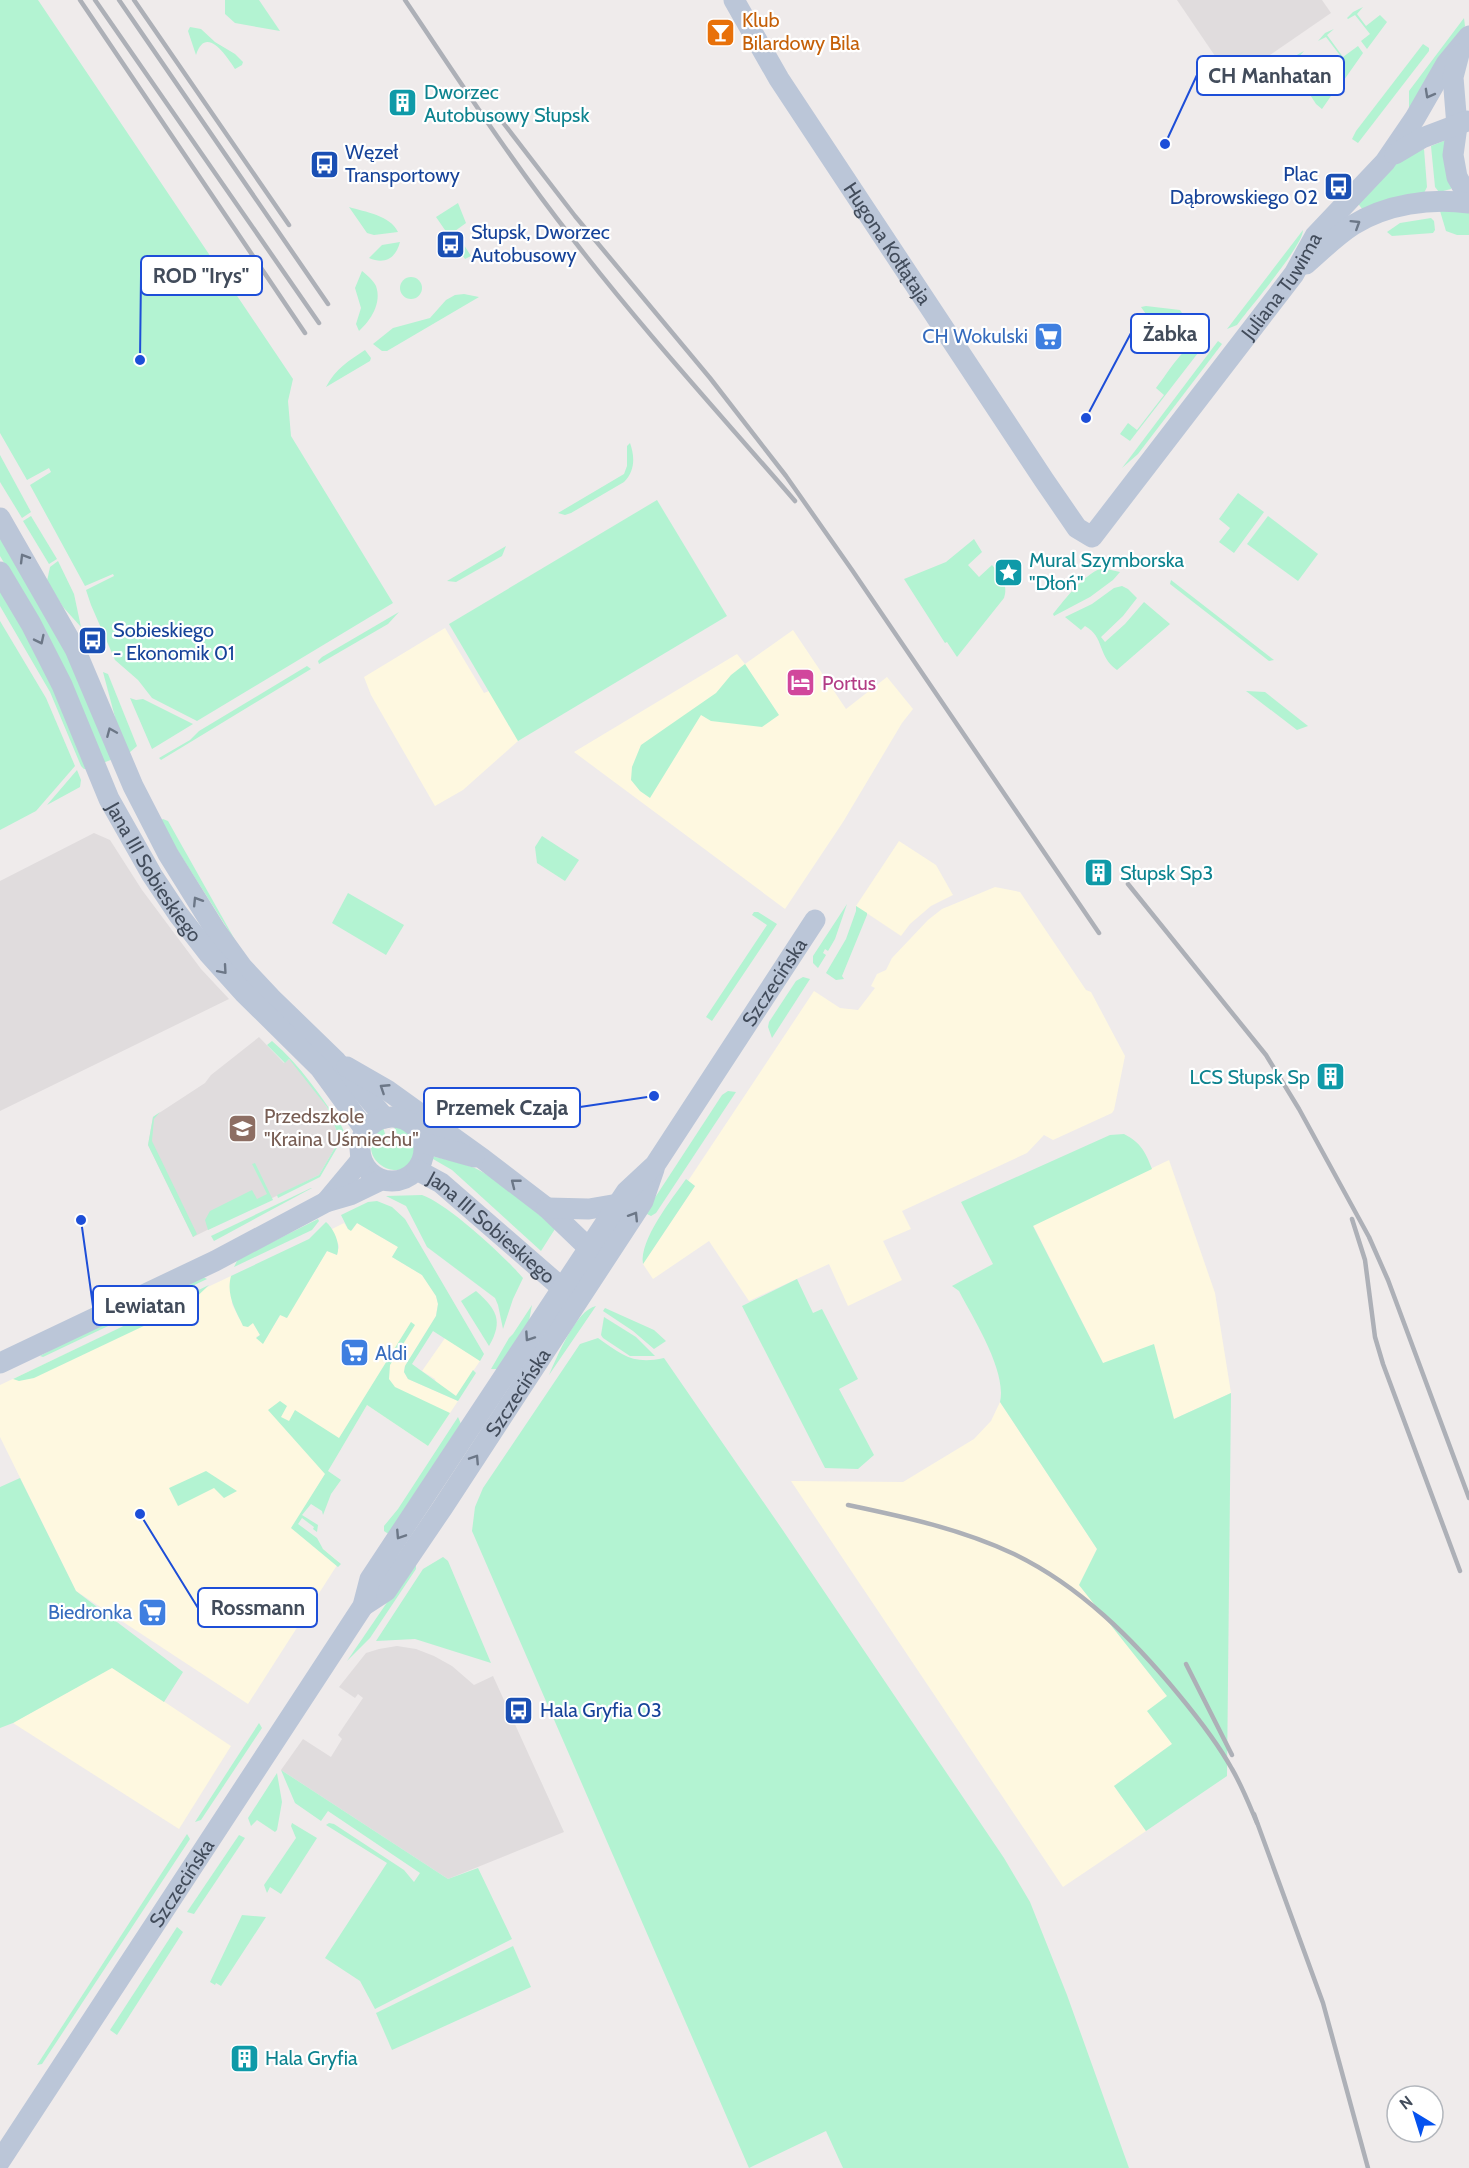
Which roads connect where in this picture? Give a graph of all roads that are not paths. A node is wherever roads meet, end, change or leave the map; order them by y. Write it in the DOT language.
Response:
graph roads {
  1 [pos="734,0"];
  2 [pos="1465,40"];
  3 [pos="1463,123"];
  4 [pos="1385,162"];
  5 [pos="1469,198"];
  6 [pos="1469,203"];
  7 [pos="1294,274"];
  8 [pos="0,518"];
  9 [pos="1092,537"];
  10 [pos="0,572"];
  11 [pos="815,920"];
  12 [pos="336,1062"];
  13 [pos="385,1118"];
  14 [pos="366,1131"];
  15 [pos="424,1143"];
  16 [pos="483,1159"];
  17 [pos="361,1160"];
  18 [pos="655,1165"];
  19 [pos="417,1170"];
  20 [pos="381,1180"];
  21 [pos="326,1202"];
  22 [pos="618,1204"];
  23 [pos="547,1208"];
  24 [pos="588,1248"];
  25 [pos="604,1262"];
  26 [pos="562,1288"];
  27 [pos="583,1295"];
  28 [pos="0,1363"];
  29 [pos="363,1606"];
  30 [pos="0,2161"];
  1 -- 9 [label="street, Hugona Kołłątaja"];
  2 -- 3 [label="street"];
  2 -- 4 [label="street, Juliana Tuwima, one-way"];
  3 -- 4 [label="street"];
  3 -- 5 [label="street"];
  4 -- 7 [label="street, Juliana Tuwima"];
  7 -- 6 [label="street, one-way"];
  7 -- 9 [label="street, Juliana Tuwima"];
  12 -- 8 [label="street, Jana III Sobieskiego, one-way"];
  10 -- 14 [label="street, Jana III Sobieskiego, one-way"];
  11 -- 18 [label="street, Szczecińska"];
  12 -- 13 [label="street, Jana III Sobieskiego"];
  16 -- 12 [label="street, Jana III Sobieskiego, one-way"];
  13 -- 14 [label="street"];
  13 -- 15 [label="street"];
  14 -- 17 [label="street"];
  15 -- 16 [label="street, Jana III Sobieskiego"];
  15 -- 19 [label="street"];
  23 -- 16 [label="street, Jana III Sobieskiego, one-way"];
  17 -- 20 [label="street"];
  17 -- 21 [label="street"];
  18 -- 22 [label="street, Szczecińska"];
  25 -- 18 [label="street, Szczecińska, one-way"];
  19 -- 20 [label="street"];
  19 -- 26 [label="street, Jana III Sobieskiego"];
  20 -- 21 [label="street"];
  21 -- 28 [label="street"];
  22 -- 23 [label="street"];
  22 -- 24 [label="street, Szczecińska"];
  23 -- 24 [label="street, Jana III Sobieskiego"];
  24 -- 25 [label="street, Jana III Sobieskiego"];
  24 -- 26 [label="street, Szczecińska"];
  25 -- 27 [label="street, Szczecińska"];
  26 -- 27 [label="street"];
  26 -- 29 [label="street, Szczecińska, one-way"];
  29 -- 27 [label="street, Szczecińska, one-way"];
  29 -- 30 [label="street, Szczecińska"];
}
